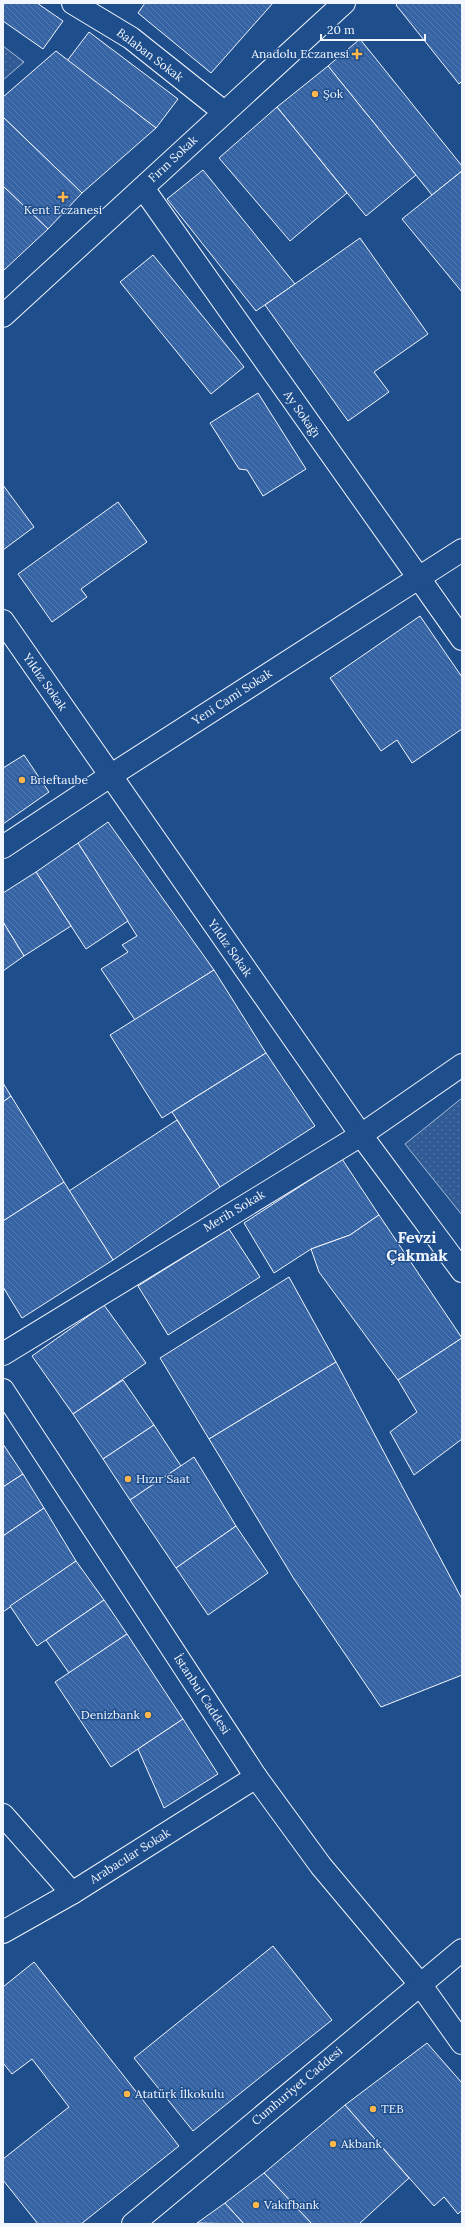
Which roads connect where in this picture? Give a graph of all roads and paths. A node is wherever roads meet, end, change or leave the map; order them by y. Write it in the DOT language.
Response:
graph roads {
  1 [pos="73,3"];
  2 [pos="344,3"];
  3 [pos="224,112"];
  4 [pos="143,188"];
  5 [pos="3,316"];
  6 [pos="462,550"];
  7 [pos="418,578"];
  8 [pos="3,621"];
  9 [pos="462,639"];
  10 [pos="110,776"];
  11 [pos="3,847"];
  12 [pos="462,1064"];
  13 [pos="361,1135"];
  14 [pos="462,1271"];
  15 [pos="3,1354"];
  16 [pos="3,1390"];
  17 [pos="256,1777"];
  18 [pos="3,1815"];
  19 [pos="72,1893"];
  20 [pos="3,1932"];
  21 [pos="462,1950"];
  22 [pos="420,1984"];
  23 [pos="462,2043"];
  24 [pos="134,2224"];
  1 -- 3 [label="street, Balaban Sokak"];
  2 -- 3 [label="street, Fırın Sokak"];
  3 -- 4 [label="street, Fırın Sokak"];
  4 -- 5 [label="street, Fırın Sokak"];
  4 -- 7 [label="street, Ay Sokağı"];
  6 -- 7 [label="street, Yeni Cami Sokak"];
  7 -- 9 [label="street, Ay Sokağı"];
  7 -- 10 [label="street, Yeni Cami Sokak"];
  8 -- 10 [label="street, Yıldız Sokak"];
  10 -- 11 [label="street, Yeni Cami Sokak"];
  10 -- 13 [label="street, Yıldız Sokak"];
  12 -- 13 [label="street, Merih Sokak"];
  13 -- 14 [label="street, Yıldız Sokak"];
  13 -- 15 [label="street, Merih Sokak"];
  16 -- 17 [label="street, İstanbul Caddesi"];
  17 -- 19 [label="street, Arabacılar Sokak"];
  17 -- 22 [label="street, İstanbul Caddesi"];
  18 -- 19 [label="street"];
  19 -- 20 [label="street, Arabacılar Sokak"];
  21 -- 22 [label="street, Cumhuriyet Caddesi"];
  22 -- 23 [label="street, İstanbul Caddesi"];
  22 -- 24 [label="street, Cumhuriyet Caddesi"];
}
